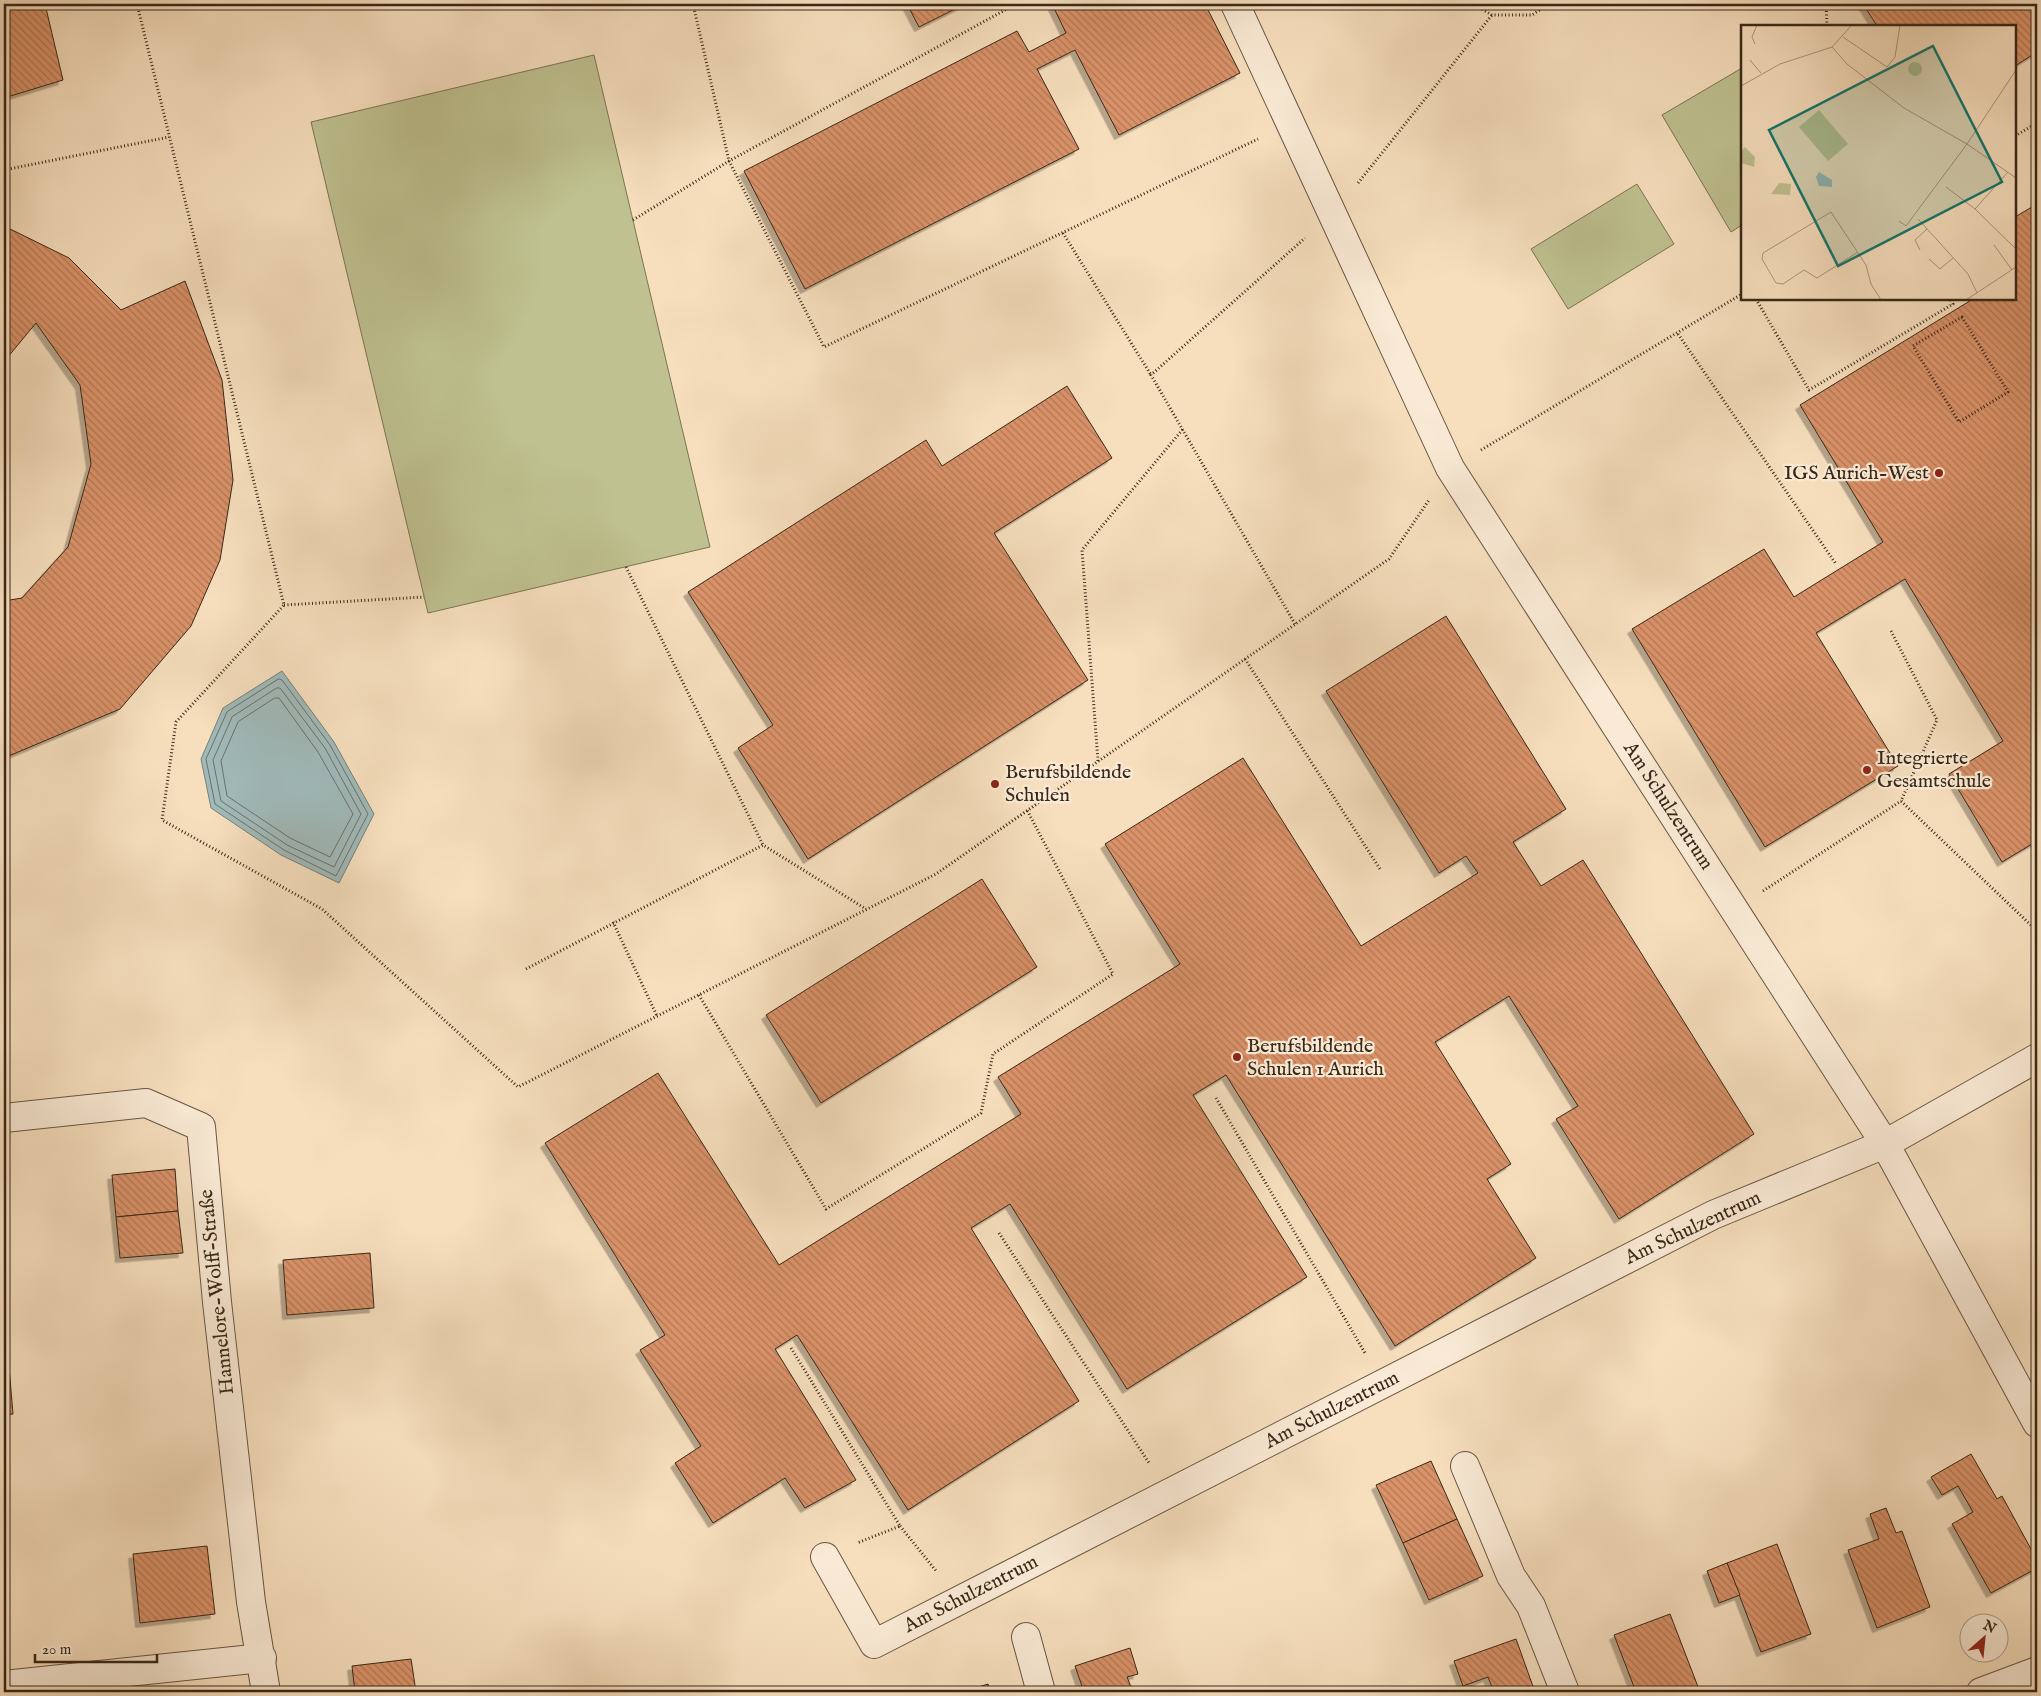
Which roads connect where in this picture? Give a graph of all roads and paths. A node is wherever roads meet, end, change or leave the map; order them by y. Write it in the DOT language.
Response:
graph roads {
  1 [pos="137,4"];
  2 [pos="694,4"];
  3 [pos="1016,4"];
  4 [pos="1236,4"];
  5 [pos="1473,4"];
  6 [pos="1484,4"];
  7 [pos="1549,4"];
  8 [pos="1826,4"];
  9 [pos="1482,8"];
  10 [pos="1492,15"];
  11 [pos="1827,25"];
  12 [pos="1290,123"];
  13 [pos="2037,123"];
  14 [pos="2016,135"];
  15 [pos="169,137"];
  16 [pos="729,162"];
  17 [pos="4,170"];
  18 [pos="1333,214"];
  19 [pos="632,220"];
  20 [pos="1063,233"];
  21 [pos="1741,295"];
  22 [pos="1757,300"];
  23 [pos="1951,300"];
  24 [pos="1678,334"];
  25 [pos="1928,337"];
  26 [pos="1151,375"];
  27 [pos="1183,430"];
  28 [pos="1450,468"];
  29 [pos="1836,564"];
  30 [pos="626,567"];
  31 [pos="424,597"];
  32 [pos="284,605"];
  33 [pos="1296,624"];
  34 [pos="1891,631"];
  35 [pos="1245,659"];
  36 [pos="1098,761"];
  37 [pos="1901,801"];
  38 [pos="1027,810"];
  39 [pos="763,844"];
  40 [pos="1380,869"];
  41 [pos="866,909"];
  42 [pos="1734,910"];
  43 [pos="613,922"];
  44 [pos="2037,931"];
  45 [pos="526,969"];
  46 [pos="699,994"];
  47 [pos="657,1016"];
  48 [pos="2037,1058"];
  49 [pos="1216,1098"];
  50 [pos="4,1118"];
  51 [pos="1885,1144"];
  52 [pos="999,1232"];
  53 [pos="791,1348"];
  54 [pos="1382,1384"];
  55 [pos="2037,1423"];
  56 [pos="1465,1466"];
  57 [pos="1169,1493"];
  58 [pos="900,1526"];
  59 [pos="824,1557"];
  60 [pos="959,1600"];
  61 [pos="1026,1637"];
  62 [pos="262,1658"];
  63 [pos="2037,1671"];
  64 [pos="4,1685"];
  65 [pos="266,1692"];
  66 [pos="1041,1692"];
  67 [pos="1565,1692"];
  68 [pos="1981,1692"];
  1 -- 15 [label="path"];
  2 -- 16 [label="path"];
  3 -- 16 [label="path"];
  4 -- 12 [label="street, Am Schulzentrum"];
  5 -- 9 [label="path"];
  6 -- 9 [label="path"];
  7 -- 10 [label="path"];
  8 -- 11 [label="path"];
  9 -- 10 [label="path"];
  10 -- 18 [label="path"];
  12 -- 18 [label="street, Am Schulzentrum"];
  12 -- 20 [label="path"];
  13 -- 14 [label="path"];
  15 -- 17 [label="path"];
  15 -- 32 [label="path"];
  16 -- 19 [label="path"];
  16 -- 20 [label="path"];
  18 -- 26 [label="path"];
  18 -- 28 [label="street, Am Schulzentrum"];
  20 -- 26 [label="path"];
  21 -- 24 [label="path"];
  22 -- 23 [label="path"];
  24 -- 28 [label="path"];
  24 -- 29 [label="path"];
  25 -- 25 [label="path"];
  26 -- 27 [label="path"];
  27 -- 33 [label="path"];
  27 -- 36 [label="path"];
  28 -- 33 [label="path"];
  28 -- 42 [label="street, Am Schulzentrum"];
  30 -- 39 [label="path"];
  31 -- 32 [label="path"];
  32 -- 47 [label="path"];
  33 -- 35 [label="path"];
  34 -- 37 [label="path"];
  35 -- 36 [label="path"];
  35 -- 40 [label="path"];
  36 -- 38 [label="path"];
  37 -- 42 [label="path"];
  37 -- 44 [label="path"];
  38 -- 41 [label="path"];
  38 -- 46 [label="path"];
  39 -- 41 [label="path"];
  39 -- 43 [label="path"];
  41 -- 46 [label="path"];
  42 -- 51 [label="street, Am Schulzentrum"];
  43 -- 45 [label="path"];
  43 -- 47 [label="path"];
  46 -- 47 [label="path"];
  48 -- 51 [label="street, Am Schulzentrum"];
  49 -- 54 [label="path"];
  50 -- 62 [label="street, Hannelore-Wolff-Straße"];
  51 -- 54 [label="street, Am Schulzentrum"];
  51 -- 55 [label="street, Am Schulzentrum"];
  52 -- 57 [label="path"];
  53 -- 58 [label="path"];
  54 -- 57 [label="street, Am Schulzentrum"];
  56 -- 67 [label="street"];
  57 -- 60 [label="street, Am Schulzentrum"];
  58 -- 59 [label="path"];
  58 -- 60 [label="path"];
  59 -- 60 [label="street, Am Schulzentrum"];
  61 -- 66 [label="street"];
  62 -- 64 [label="street"];
  62 -- 65 [label="street, Hannelore-Wolff-Straße"];
  63 -- 68 [label="street"];
}
